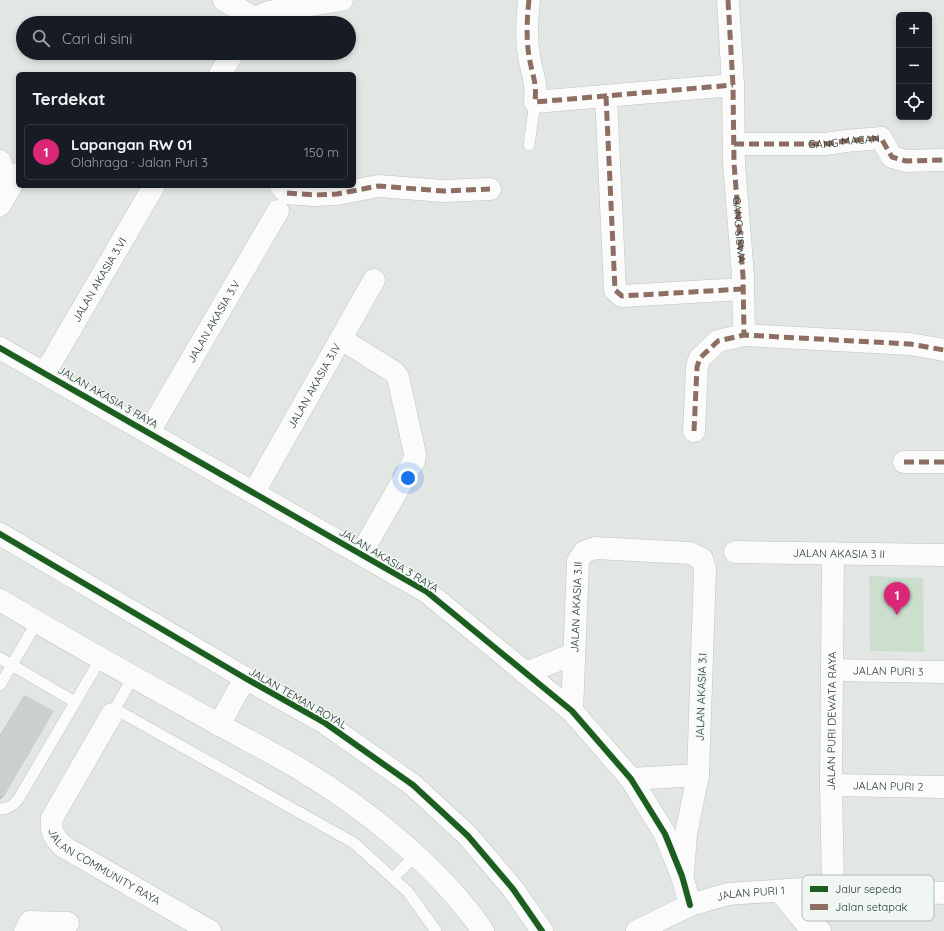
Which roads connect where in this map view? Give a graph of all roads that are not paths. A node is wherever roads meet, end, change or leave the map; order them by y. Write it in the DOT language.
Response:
graph roads {
  1 [pos="224,0"];
  2 [pos="342,0"];
  3 [pos="529,0"];
  4 [pos="728,0"];
  5 [pos="247,16"];
  6 [pos="261,16"];
  7 [pos="229,60"];
  8 [pos="221,72"];
  9 [pos="732,85"];
  10 [pos="606,96"];
  11 [pos="534,102"];
  12 [pos="734,144"];
  13 [pos="529,145"];
  14 [pos="944,160"];
  15 [pos="0,161"];
  16 [pos="153,188"];
  17 [pos="283,188"];
  18 [pos="9,189"];
  19 [pos="490,189"];
  20 [pos="278,211"];
  21 [pos="374,280"];
  22 [pos="743,289"];
  23 [pos="744,335"];
  24 [pos="341,339"];
  25 [pos="0,348"];
  26 [pos="944,350"];
  27 [pos="45,373"];
  28 [pos="694,431"];
  29 [pos="149,432"];
  30 [pos="904,462"];
  31 [pos="944,462"];
  32 [pos="254,492"];
  33 [pos="0,534"];
  34 [pos="735,552"];
  35 [pos="833,553"];
  36 [pos="361,554"];
  37 [pos="944,555"];
  38 [pos="702,559"];
  39 [pos="5,608"];
  40 [pos="37,622"];
  41 [pos="574,654"];
  42 [pos="0,658"];
  43 [pos="101,658"];
  44 [pos="12,665"];
  45 [pos="832,670"];
  46 [pos="944,672"];
  47 [pos="525,673"];
  48 [pos="133,677"];
  49 [pos="0,685"];
  50 [pos="241,685"];
  51 [pos="75,702"];
  52 [pos="572,711"];
  53 [pos="113,712"];
  54 [pos="221,721"];
  55 [pos="698,775"];
  56 [pos="631,779"];
  57 [pos="831,785"];
  58 [pos="944,787"];
  59 [pos="0,809"];
  60 [pos="665,834"];
  61 [pos="686,834"];
  62 [pos="415,856"];
  63 [pos="833,875"];
  64 [pos="682,876"];
  65 [pos="393,878"];
  66 [pos="802,892"];
  67 [pos="934,893"];
  68 [pos="944,893"];
  69 [pos="783,895"];
  70 [pos="690,905"];
  71 [pos="802,916"];
  72 [pos="807,921"];
  73 [pos="68,923"];
  74 [pos="815,930"];
  75 [pos="25,931"];
  76 [pos="210,931"];
  77 [pos="436,931"];
  78 [pos="483,931"];
  79 [pos="542,931"];
  80 [pos="637,931"];
  1 -- 5 [label="street"];
  2 -- 6 [label="street"];
  3 -- 11 [label="street"];
  4 -- 9 [label="street, GANG SISWA"];
  7 -- 8 [label="street"];
  9 -- 10 [label="street"];
  9 -- 12 [label="street, GANG SISWA"];
  10 -- 11 [label="street"];
  10 -- 22 [label="street"];
  11 -- 13 [label="lane"];
  12 -- 14 [label="street, GANG MACAN"];
  12 -- 22 [label="street, GANG SISWA"];
  15 -- 18 [label="street"];
  16 -- 27 [label="street, JALAN AKASIA 3.VI"];
  17 -- 19 [label="street"];
  20 -- 29 [label="street, JALAN AKASIA 3.V"];
  21 -- 24 [label="street, JALAN AKASIA 3.IV"];
  22 -- 23 [label="street, GANG SISWA"];
  23 -- 26 [label="street"];
  23 -- 28 [label="street"];
  24 -- 32 [label="street, JALAN AKASIA 3.IV"];
  24 -- 36 [label="street"];
  25 -- 27 [label="street, JALAN AKASIA 3 RAYA"];
  27 -- 29 [label="street, JALAN AKASIA 3 RAYA"];
  29 -- 32 [label="street, JALAN AKASIA 3 RAYA"];
  30 -- 31 [label="street"];
  32 -- 36 [label="street, JALAN AKASIA 3 RAYA"];
  33 -- 50 [label="street, JALAN TEMAN ROYAL"];
  34 -- 35 [label="street, JALAN AKASIA 3 II"];
  35 -- 37 [label="street, JALAN AKASIA 3 II"];
  35 -- 45 [label="street, JALAN PURI DEWATA RAYA"];
  36 -- 47 [label="street, JALAN AKASIA 3 RAYA"];
  38 -- 41 [label="street, JALAN AKASIA 3.II"];
  38 -- 55 [label="street, JALAN AKASIA 3.I"];
  39 -- 40 [label="street"];
  40 -- 43 [label="street"];
  40 -- 44 [label="lane"];
  41 -- 47 [label="street"];
  41 -- 52 [label="street, JALAN AKASIA 3.II"];
  42 -- 44 [label="lane"];
  43 -- 48 [label="street"];
  43 -- 51 [label="lane"];
  44 -- 49 [label="lane"];
  44 -- 51 [label="lane"];
  45 -- 46 [label="street, JALAN PURI 3"];
  45 -- 57 [label="street, JALAN PURI DEWATA RAYA"];
  47 -- 52 [label="street, JALAN AKASIA 3 RAYA"];
  48 -- 53 [label="lane"];
  48 -- 54 [label="street"];
  50 -- 54 [label="street"];
  50 -- 79 [label="street, JALAN TEMAN ROYAL"];
  51 -- 59 [label="lane"];
  52 -- 56 [label="street, JALAN AKASIA 3 RAYA"];
  53 -- 65 [label="lane"];
  53 -- 76 [label="street, JALAN COMMUNITY RAYA"];
  54 -- 62 [label="street"];
  55 -- 56 [label="street"];
  55 -- 61 [label="street, JALAN AKASIA 3.I"];
  56 -- 60 [label="street, JALAN AKASIA 3 RAYA"];
  57 -- 58 [label="street, JALAN PURI 2"];
  57 -- 63 [label="street, JALAN PURI DEWATA RAYA"];
  60 -- 61 [label="street"];
  60 -- 64 [label="street, JALAN AKASIA 3 RAYA"];
  61 -- 64 [label="street, JALAN AKASIA 3.I"];
  62 -- 65 [label="lane"];
  62 -- 78 [label="street"];
  64 -- 70 [label="street, JALAN AKASIA 3 RAYA"];
  65 -- 77 [label="lane"];
  66 -- 69 [label="street, JALAN PURI 1"];
  67 -- 68 [label="street, JALAN PURI 1"];
  69 -- 70 [label="street, JALAN PURI 1"];
  69 -- 71 [label="street"];
  70 -- 80 [label="street, JALAN PURI 1"];
  72 -- 74 [label="street"];
  73 -- 75 [label="street"];
}
